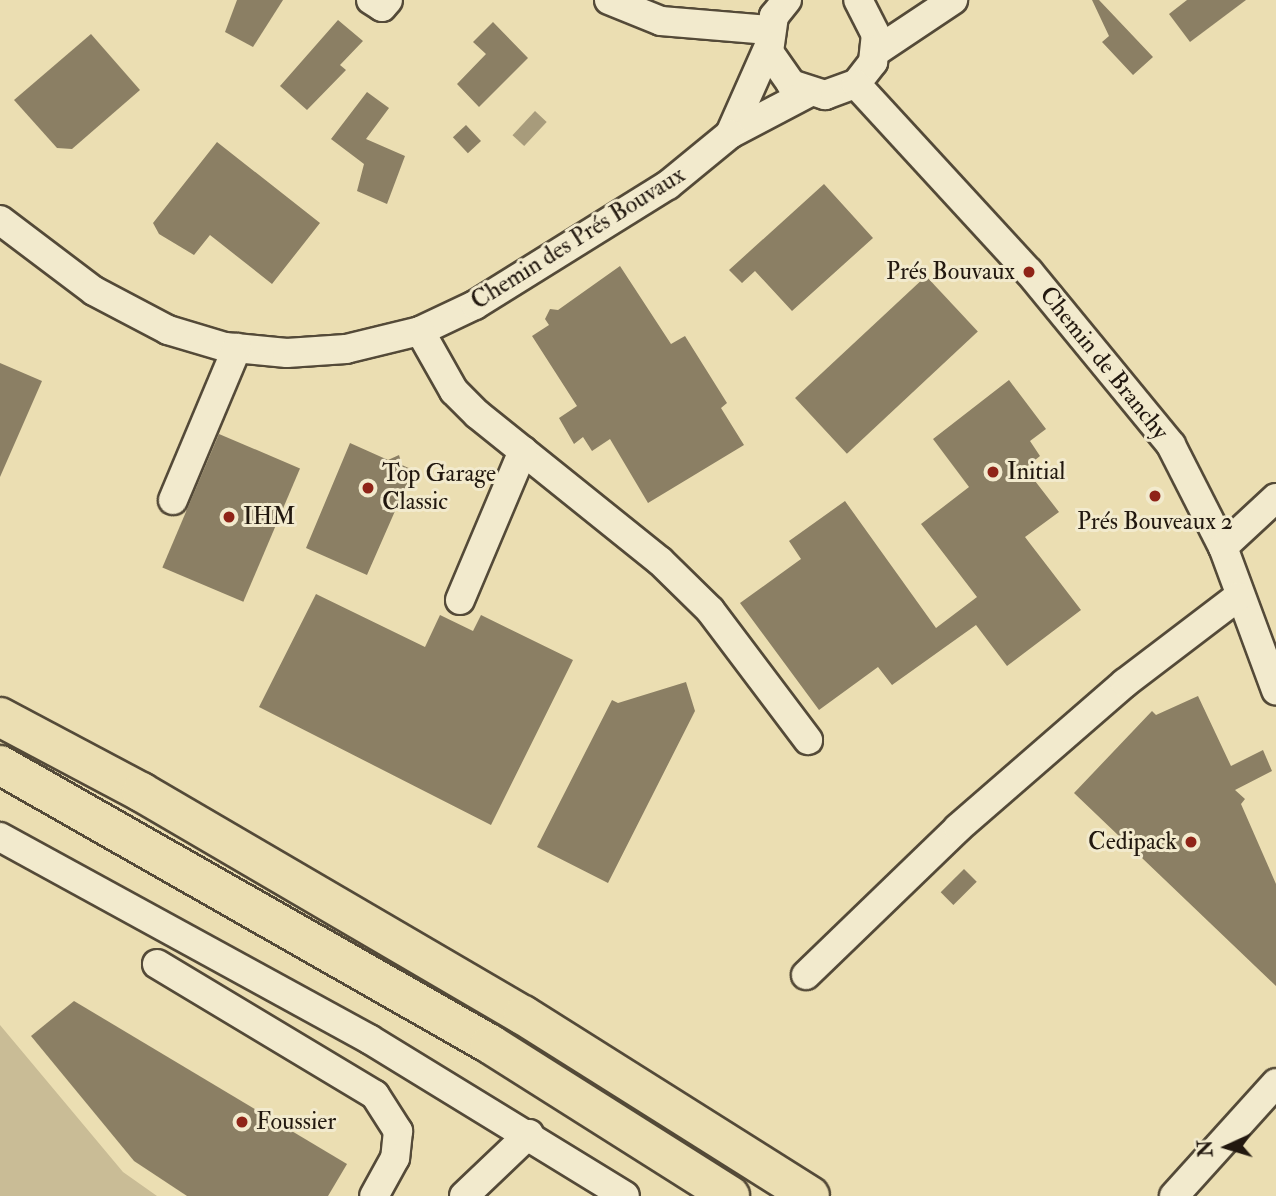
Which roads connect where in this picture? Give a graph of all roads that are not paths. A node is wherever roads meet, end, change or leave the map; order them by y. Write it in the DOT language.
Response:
graph roads {
  1 [pos="609,0"];
  2 [pos="787,0"];
  3 [pos="858,0"];
  4 [pos="953,0"];
  5 [pos="769,38"];
  6 [pos="875,52"];
  7 [pos="856,84"];
  8 [pos="808,93"];
  9 [pos="730,134"];
  10 [pos="0,220"];
  11 [pos="420,331"];
  12 [pos="237,348"];
  13 [pos="523,451"];
  14 [pos="1276,498"];
  15 [pos="173,500"];
  16 [pos="1223,548"];
  17 [pos="1238,597"];
  18 [pos="460,600"];
  19 [pos="1276,690"];
  20 [pos="0,718"];
  21 [pos="808,740"];
  22 [pos="0,765"];
  23 [pos="0,837"];
  24 [pos="157,964"];
  25 [pos="806,975"];
  26 [pos="1276,1083"];
  27 [pos="529,1133"];
  28 [pos="374,1196"];
  29 [pos="464,1196"];
  30 [pos="625,1196"];
  31 [pos="730,1196"];
  32 [pos="810,1196"];
  33 [pos="1174,1196"];
  1 -- 5 [label="street"];
  2 -- 5 [label="street, Chemin des Prés Bouvaux"];
  3 -- 6 [label="street"];
  4 -- 6 [label="street"];
  5 -- 8 [label="street"];
  5 -- 9 [label="street, Chemin des Prés Bouvaux"];
  6 -- 7 [label="street"];
  7 -- 8 [label="street"];
  7 -- 16 [label="street, Chemin de Branchy"];
  8 -- 9 [label="street, Chemin des Prés Bouvaux"];
  9 -- 11 [label="street, Chemin des Prés Bouvaux"];
  10 -- 12 [label="street, Chemin des Prés Bouvaux"];
  11 -- 12 [label="street, Chemin des Prés Bouvaux"];
  11 -- 13 [label="street"];
  12 -- 15 [label="street"];
  13 -- 18 [label="street"];
  13 -- 21 [label="street"];
  14 -- 16 [label="street"];
  16 -- 17 [label="street, Chemin de Branchy"];
  17 -- 19 [label="street, Chemin de Branchy"];
  17 -- 25 [label="street"];
  20 -- 32 [label="highway"];
  22 -- 31 [label="highway"];
  23 -- 27 [label="street"];
  24 -- 28 [label="street"];
  26 -- 33 [label="street"];
  27 -- 29 [label="street"];
  27 -- 30 [label="street"];
}
